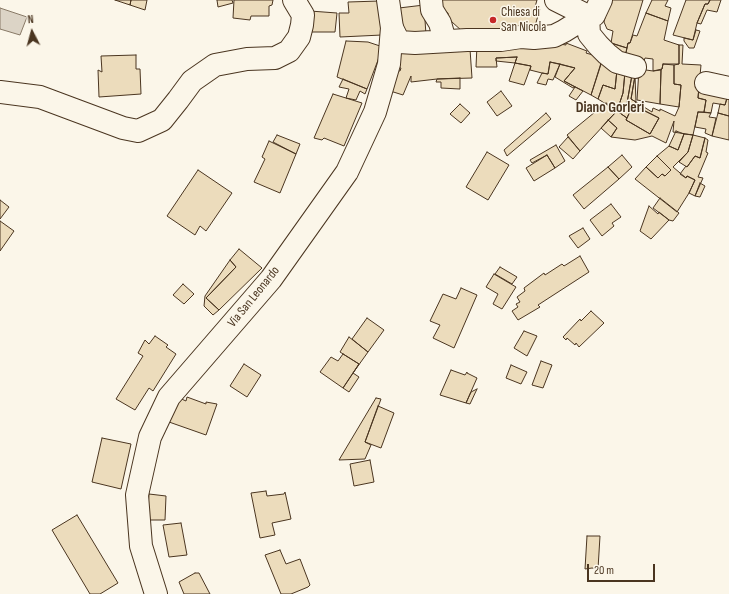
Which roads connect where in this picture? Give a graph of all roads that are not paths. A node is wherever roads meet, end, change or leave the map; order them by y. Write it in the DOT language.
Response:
graph roads {
  1 [pos="294,0"];
  2 [pos="388,0"];
  3 [pos="431,0"];
  4 [pos="556,0"];
  5 [pos="595,8"];
  6 [pos="392,28"];
  7 [pos="445,41"];
  8 [pos="634,67"];
  9 [pos="706,83"];
  10 [pos="729,88"];
  11 [pos="0,92"];
  12 [pos="156,594"];
  1 -- 11 [label="street"];
  2 -- 6 [label="street, Via San Leonardo"];
  3 -- 7 [label="street"];
  4 -- 5 [label="street"];
  5 -- 7 [label="street"];
  5 -- 8 [label="street"];
  6 -- 7 [label="street"];
  6 -- 12 [label="street, Via San Leonardo"];
  9 -- 10 [label="street"];
}
